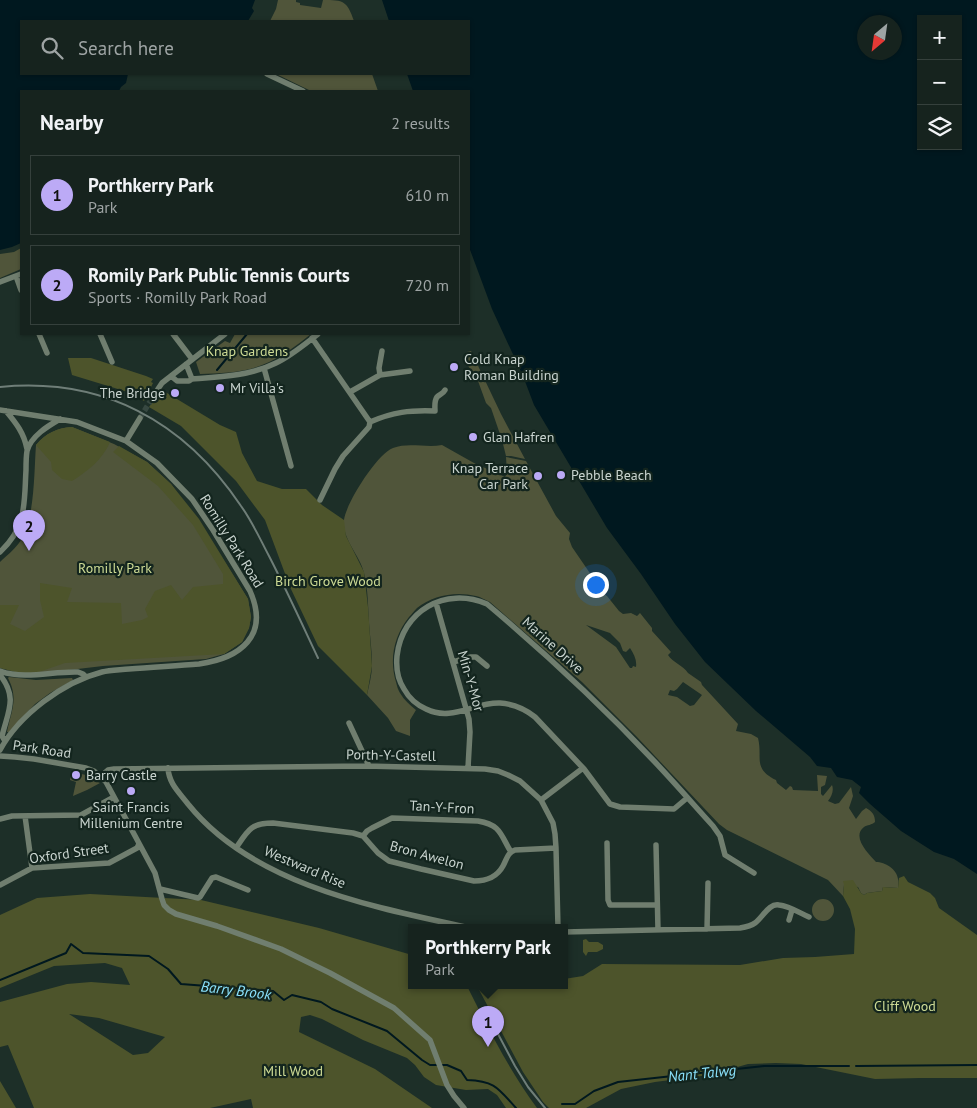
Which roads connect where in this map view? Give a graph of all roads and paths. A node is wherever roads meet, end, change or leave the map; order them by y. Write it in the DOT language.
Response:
graph roads {
  1 [pos="269,75"];
  2 [pos="300,90"];
  3 [pos="19,275"];
  4 [pos="0,282"];
  5 [pos="39,335"];
  6 [pos="100,335"];
  7 [pos="174,335"];
  8 [pos="224,335"];
  9 [pos="316,335"];
  10 [pos="312,338"];
  11 [pos="382,351"];
  12 [pos="47,352"];
  13 [pos="192,359"];
  14 [pos="112,362"];
  15 [pos="186,364"];
  16 [pos="264,368"];
  17 [pos="410,371"];
  18 [pos="380,375"];
  19 [pos="172,376"];
  20 [pos="192,379"];
  21 [pos="445,390"];
  22 [pos="350,392"];
  23 [pos="154,395"];
  24 [pos="3,410"];
  25 [pos="140,418"];
  26 [pos="60,419"];
  27 [pos="370,422"];
  28 [pos="126,441"];
  29 [pos="27,449"];
  30 [pos="292,466"];
  31 [pos="320,500"];
  32 [pos="0,552"];
  33 [pos="436,603"];
  34 [pos="453,662"];
  35 [pos="487,666"];
  36 [pos="0,671"];
  37 [pos="0,675"];
  38 [pos="86,677"];
  39 [pos="467,709"];
  40 [pos="349,723"];
  41 [pos="5,742"];
  42 [pos="0,750"];
  43 [pos="0,756"];
  44 [pos="369,766"];
  45 [pos="168,768"];
  46 [pos="468,768"];
  47 [pos="582,768"];
  48 [pos="101,776"];
  49 [pos="114,797"];
  50 [pos="687,798"];
  51 [pos="542,800"];
  52 [pos="25,816"];
  53 [pos="0,819"];
  54 [pos="363,836"];
  55 [pos="607,843"];
  56 [pos="139,844"];
  57 [pos="656,845"];
  58 [pos="236,848"];
  59 [pos="556,848"];
  60 [pos="511,852"];
  61 [pos="32,868"];
  62 [pos="754,873"];
  63 [pos="708,883"];
  64 [pos="0,886"];
  65 [pos="160,889"];
  66 [pos="248,890"];
  67 [pos="658,905"];
  68 [pos="792,910"];
  69 [pos="808,917"];
  70 [pos="789,920"];
  71 [pos="453,924"];
  72 [pos="558,924"];
  73 [pos="658,930"];
  74 [pos="707,930"];
  75 [pos="568,932"];
  76 [pos="464,1108"];
  1 -- 2 [label="street"];
  3 -- 4 [label="street"];
  5 -- 12 [label="street"];
  6 -- 14 [label="street"];
  7 -- 13 [label="street"];
  8 -- 13 [label="street"];
  9 -- 10 [label="street"];
  10 -- 16 [label="street"];
  10 -- 22 [label="street"];
  11 -- 18 [label="street"];
  13 -- 15 [label="street"];
  15 -- 19 [label="street"];
  15 -- 20 [label="street"];
  16 -- 20 [label="street"];
  16 -- 30 [label="street"];
  17 -- 18 [label="street"];
  18 -- 22 [label="street"];
  19 -- 20 [label="street"];
  19 -- 23 [label="street"];
  21 -- 27 [label="street"];
  22 -- 27 [label="street"];
  24 -- 26 [label="street, Romilly Park Road"];
  24 -- 29 [label="street, Romilly Park Road"];
  25 -- 28 [label="street"];
  26 -- 28 [label="street, Romilly Park Road"];
  26 -- 29 [label="street"];
  27 -- 31 [label="street"];
  28 -- 38 [label="street, Romilly Park Road"];
  29 -- 32 [label="street, Romilly Park Road"];
  33 -- 34 [label="street, Min-Y-Mor"];
  33 -- 39 [label="street, Marine Drive"];
  33 -- 50 [label="street, Marine Drive"];
  34 -- 35 [label="street"];
  34 -- 39 [label="street, Min-Y-Mor"];
  36 -- 38 [label="street, Romilly Park Road"];
  37 -- 41 [label="street, Romilly Park Road"];
  38 -- 41 [label="street, Romilly Park Road"];
  39 -- 46 [label="street, Min-Y-Mor"];
  39 -- 47 [label="street, Marine Drive"];
  40 -- 44 [label="street"];
  41 -- 42 [label="street, Romilly Park Road"];
  43 -- 48 [label="street, Park Road"];
  44 -- 45 [label="street, Porth-Y-Castell"];
  44 -- 46 [label="street, Porth-Y-Castell"];
  45 -- 48 [label="street, Porth-Y-Castell"];
  45 -- 58 [label="street, Westward Rise"];
  46 -- 51 [label="street, Porth-Y-Castell"];
  47 -- 50 [label="street, Marine Drive"];
  47 -- 51 [label="street"];
  48 -- 49 [label="street"];
  49 -- 52 [label="street"];
  49 -- 56 [label="street"];
  50 -- 62 [label="street, Marine Drive"];
  51 -- 59 [label="street, Porth-Y-Castell"];
  52 -- 53 [label="street"];
  52 -- 61 [label="street"];
  54 -- 58 [label="street"];
  54 -- 60 [label="street, Tan-Y-Fron"];
  54 -- 60 [label="street, Bron Awelon"];
  55 -- 67 [label="street"];
  56 -- 61 [label="street, Oxford Street"];
  56 -- 65 [label="street"];
  57 -- 67 [label="street"];
  58 -- 71 [label="street, Westward Rise"];
  59 -- 60 [label="street"];
  59 -- 72 [label="street, Porth-Y-Castell"];
  61 -- 64 [label="street, Oxford Street"];
  63 -- 74 [label="street"];
  65 -- 66 [label="street"];
  65 -- 76 [label="street"];
  67 -- 73 [label="street"];
  68 -- 69 [label="street"];
  68 -- 70 [label="street"];
  68 -- 74 [label="street"];
  73 -- 74 [label="street"];
  73 -- 75 [label="street"];
}
